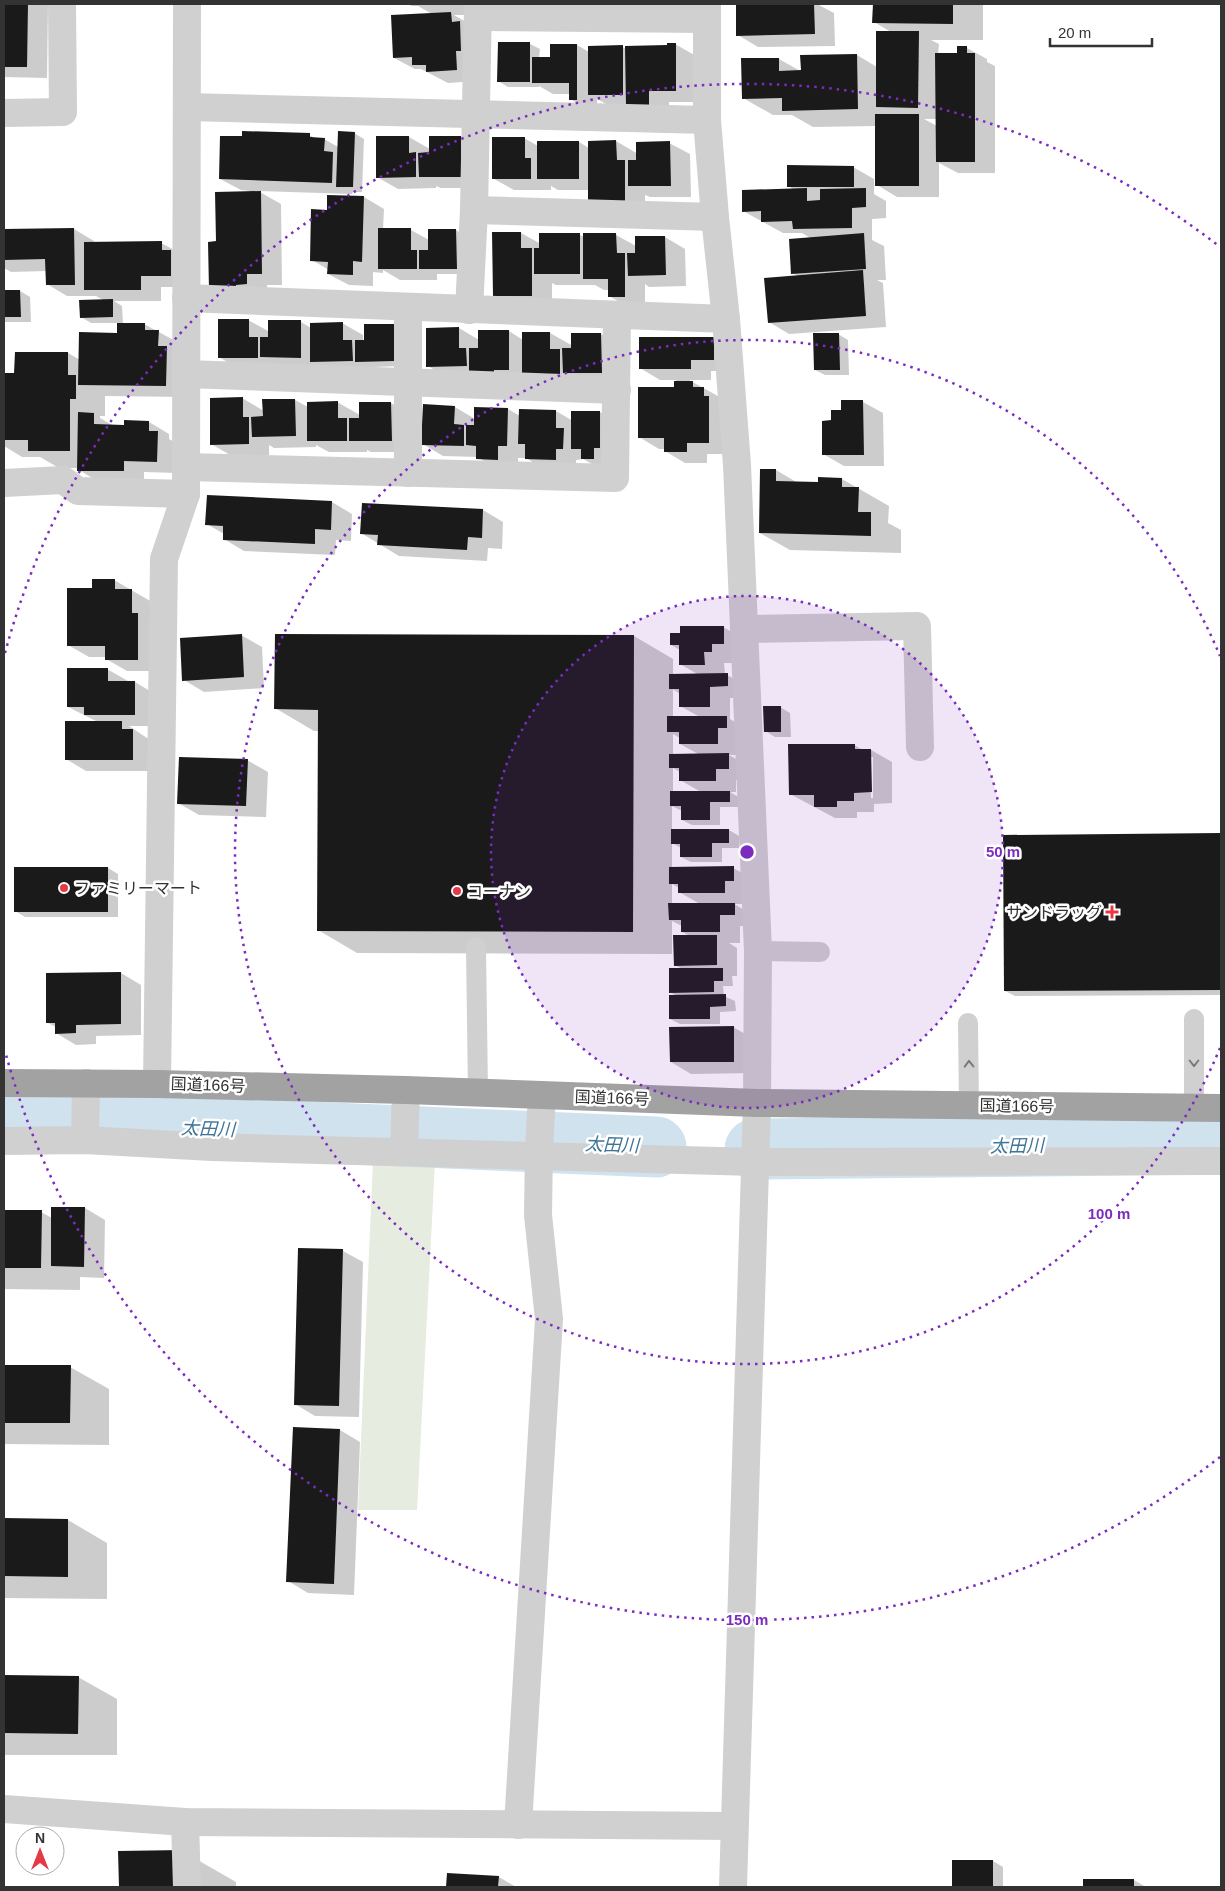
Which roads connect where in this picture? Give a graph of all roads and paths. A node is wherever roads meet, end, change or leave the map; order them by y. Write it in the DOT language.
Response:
graph roads {
  1 [pos="62,4"];
  2 [pos="187,4"];
  3 [pos="478,11"];
  4 [pos="707,11"];
  5 [pos="187,107"];
  6 [pos="4,113"];
  7 [pos="476,114"];
  8 [pos="707,120"];
  9 [pos="474,210"];
  10 [pos="715,217"];
  11 [pos="186,298"];
  12 [pos="408,307"];
  13 [pos="469,310"];
  14 [pos="618,315"];
  15 [pos="726,319"];
  16 [pos="186,374"];
  17 [pos="408,382"];
  18 [pos="616,390"];
  19 [pos="408,473"];
  20 [pos="186,481"];
  21 [pos="4,483"];
  22 [pos="744,629"];
  23 [pos="920,747"];
  24 [pos="476,947"];
  25 [pos="758,951"];
  26 [pos="820,952"];
  27 [pos="1194,1019"];
  28 [pos="968,1023"];
  29 [pos="4,1083"];
  30 [pos="157,1084"];
  31 [pos="86,1091"];
  32 [pos="478,1093"];
  33 [pos="542,1095"];
  34 [pos="406,1103"];
  35 [pos="757,1103"];
  36 [pos="969,1106"];
  37 [pos="1194,1108"];
  38 [pos="1221,1108"];
  39 [pos="85,1136"];
  40 [pos="4,1141"];
  41 [pos="539,1144"];
  42 [pos="404,1148"];
  43 [pos="755,1149"];
  44 [pos="1221,1161"];
  45 [pos="4,1809"];
  46 [pos="185,1822"];
  47 [pos="518,1825"];
  48 [pos="733,1826"];
  49 [pos="187,1887"];
  50 [pos="733,1887"];
  1 -- 6 [label="street"];
  2 -- 5 [label="street"];
  3 -- 4 [label="street"];
  3 -- 7 [label="street"];
  4 -- 8 [label="street"];
  5 -- 7 [label="street"];
  5 -- 11 [label="street"];
  7 -- 8 [label="street"];
  7 -- 9 [label="street"];
  8 -- 10 [label="street"];
  9 -- 10 [label="street"];
  9 -- 13 [label="street"];
  10 -- 15 [label="street"];
  11 -- 12 [label="street"];
  11 -- 16 [label="street"];
  12 -- 13 [label="street"];
  12 -- 17 [label="street"];
  13 -- 14 [label="street"];
  14 -- 15 [label="street"];
  14 -- 18 [label="street"];
  15 -- 22 [label="street"];
  16 -- 17 [label="street"];
  16 -- 20 [label="street"];
  17 -- 18 [label="street"];
  17 -- 19 [label="street"];
  18 -- 19 [label="street"];
  19 -- 20 [label="street"];
  20 -- 21 [label="street"];
  20 -- 30 [label="street"];
  22 -- 23 [label="street"];
  22 -- 25 [label="street"];
  24 -- 32 [label="lane"];
  25 -- 26 [label="lane"];
  25 -- 35 [label="street"];
  27 -- 37 [label="lane, one-way"];
  36 -- 28 [label="lane, one-way"];
  29 -- 31 [label="highway, 国道166号"];
  30 -- 31 [label="highway, 国道166号"];
  30 -- 34 [label="highway, 国道166号"];
  31 -- 39 [label="street"];
  32 -- 33 [label="highway, 国道166号"];
  32 -- 34 [label="highway, 国道166号"];
  33 -- 35 [label="highway, 国道166号"];
  33 -- 41 [label="street"];
  34 -- 42 [label="street"];
  35 -- 36 [label="highway, 国道166号"];
  35 -- 43 [label="street"];
  36 -- 37 [label="highway, 国道166号"];
  37 -- 38 [label="highway, 国道166号"];
  39 -- 40 [label="street"];
  39 -- 42 [label="street"];
  41 -- 42 [label="street"];
  41 -- 43 [label="street"];
  41 -- 47 [label="street"];
  43 -- 44 [label="street"];
  43 -- 48 [label="street"];
  45 -- 46 [label="street"];
  46 -- 47 [label="street"];
  46 -- 49 [label="street"];
  47 -- 48 [label="street"];
  48 -- 50 [label="street"];
}
